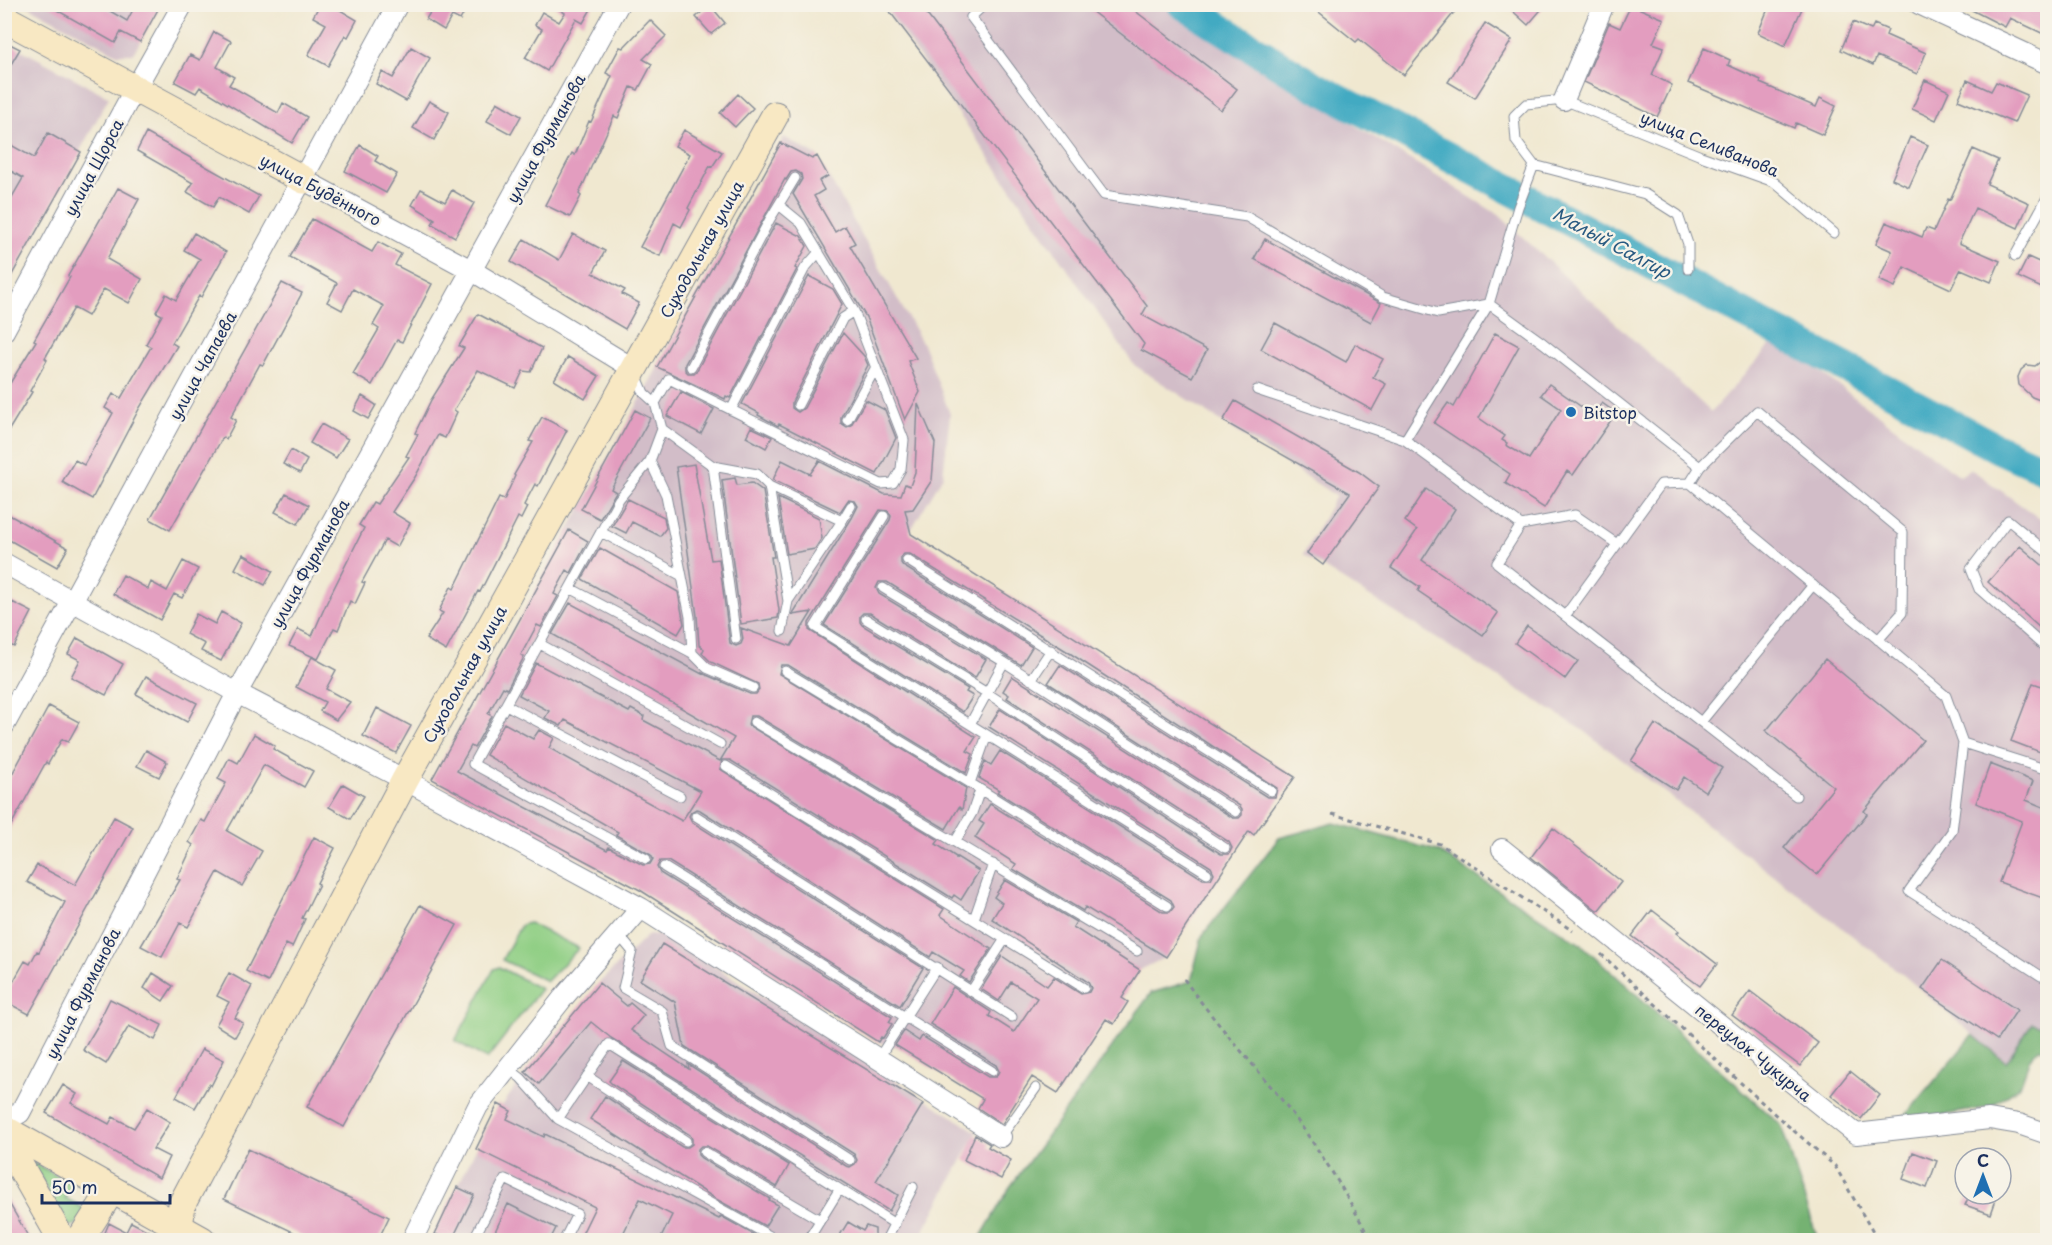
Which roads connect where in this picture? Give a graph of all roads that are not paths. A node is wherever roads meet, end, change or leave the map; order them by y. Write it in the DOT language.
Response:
graph roads {
  1 [pos="183,4"];
  2 [pos="398,4"];
  3 [pos="619,4"];
  4 [pos="985,4"];
  5 [pos="1604,4"];
  6 [pos="1919,4"];
  7 [pos="4,18"];
  8 [pos="2048,64"];
  9 [pos="136,89"];
  10 [pos="1564,100"];
  11 [pos="775,115"];
  12 [pos="1534,165"];
  13 [pos="795,178"];
  14 [pos="304,180"];
  15 [pos="2048,196"];
  16 [pos="779,206"];
  17 [pos="1834,233"];
  18 [pos="819,252"];
  19 [pos="2015,256"];
  20 [pos="1688,269"];
  21 [pos="471,270"];
  22 [pos="1489,304"];
  23 [pos="854,311"];
  24 [pos="4,331"];
  25 [pos="691,367"];
  26 [pos="876,367"];
  27 [pos="634,369"];
  28 [pos="1257,390"];
  29 [pos="655,403"];
  30 [pos="798,405"];
  31 [pos="731,410"];
  32 [pos="847,420"];
  33 [pos="662,429"];
  34 [pos="1405,440"];
  35 [pos="650,461"];
  36 [pos="713,466"];
  37 [pos="1700,468"];
  38 [pos="1690,483"];
  39 [pos="769,486"];
  40 [pos="851,506"];
  41 [pos="884,516"];
  42 [pos="842,521"];
  43 [pos="1521,525"];
  44 [pos="601,532"];
  45 [pos="1617,544"];
  46 [pos="2048,554"];
  47 [pos="907,560"];
  48 [pos="4,563"];
  49 [pos="682,576"];
  50 [pos="1812,585"];
  51 [pos="570,588"];
  52 [pos="883,588"];
  53 [pos="73,600"];
  54 [pos="788,601"];
  55 [pos="1565,616"];
  56 [pos="866,619"];
  57 [pos="782,631"];
  58 [pos="736,639"];
  59 [pos="1878,640"];
  60 [pos="540,644"];
  61 [pos="1051,650"];
  62 [pos="2048,650"];
  63 [pos="692,653"];
  64 [pos="1004,662"];
  65 [pos="785,671"];
  66 [pos="1031,680"];
  67 [pos="753,688"];
  68 [pos="237,693"];
  69 [pos="987,693"];
  70 [pos="506,705"];
  71 [pos="754,722"];
  72 [pos="1701,722"];
  73 [pos="970,724"];
  74 [pos="4,726"];
  75 [pos="987,735"];
  76 [pos="1963,743"];
  77 [pos="720,744"];
  78 [pos="726,766"];
  79 [pos="2048,770"];
  80 [pos="405,780"];
  81 [pos="970,783"];
  82 [pos="980,790"];
  83 [pos="1271,791"];
  84 [pos="680,796"];
  85 [pos="1796,796"];
  86 [pos="1236,812"];
  87 [pos="696,816"];
  88 [pos="955,842"];
  89 [pos="1225,848"];
  90 [pos="1502,849"];
  91 [pos="646,858"];
  92 [pos="993,864"];
  93 [pos="664,867"];
  94 [pos="1207,873"];
  95 [pos="1167,906"];
  96 [pos="641,909"];
  97 [pos="974,919"];
  98 [pos="618,934"];
  99 [pos="1005,939"];
  100 [pos="1137,951"];
  101 [pos="937,968"];
  102 [pos="2048,977"];
  103 [pos="1084,988"];
  104 [pos="972,990"];
  105 [pos="904,1017"];
  106 [pos="1012,1017"];
  107 [pos="878,1059"];
  108 [pos="508,1068"];
  109 [pos="992,1071"];
  110 [pos="587,1076"];
  111 [pos="1036,1088"];
  112 [pos="558,1119"];
  113 [pos="4,1121"];
  114 [pos="4,1129"];
  115 [pos="2048,1134"];
  116 [pos="1001,1137"];
  117 [pos="4,1138"];
  118 [pos="686,1141"];
  119 [pos="704,1152"];
  120 [pos="850,1160"];
  121 [pos="914,1187"];
  122 [pos="839,1190"];
  123 [pos="111,1191"];
  124 [pos="820,1220"];
  125 [pos="895,1224"];
  126 [pos="185,1236"];
  127 [pos="62,1240"];
  128 [pos="80,1240"];
  129 [pos="412,1240"];
  130 [pos="473,1240"];
  131 [pos="564,1240"];
  132 [pos="777,1240"];
  133 [pos="808,1240"];
  134 [pos="886,1240"];
  1 -- 9 [label="street, улица Щорса"];
  2 -- 14 [label="street, улица Чапаева"];
  3 -- 21 [label="street, улица Фурманова"];
  4 -- 22 [label="lane"];
  5 -- 10 [label="street"];
  6 -- 8 [label="street"];
  7 -- 9 [label="street, улица Будённого"];
  9 -- 14 [label="street, улица Будённого"];
  9 -- 24 [label="street, улица Щорса"];
  10 -- 12 [label="lane"];
  10 -- 17 [label="lane, улица Селиванова"];
  11 -- 27 [label="street, Суходольная улица"];
  12 -- 20 [label="lane"];
  12 -- 22 [label="lane"];
  13 -- 16 [label="lane"];
  14 -- 21 [label="street, улица Будённого"];
  14 -- 53 [label="street, улица Чапаева"];
  15 -- 19 [label="lane"];
  16 -- 18 [label="lane"];
  16 -- 25 [label="lane"];
  18 -- 23 [label="lane"];
  18 -- 31 [label="lane"];
  21 -- 27 [label="street, улица Будённого"];
  21 -- 68 [label="street, улица Фурманова"];
  22 -- 34 [label="lane"];
  22 -- 37 [label="lane"];
  23 -- 26 [label="lane"];
  23 -- 30 [label="lane"];
  26 -- 31 [label="lane"];
  26 -- 32 [label="lane"];
  27 -- 29 [label="lane"];
  27 -- 80 [label="street, Суходольная улица"];
  28 -- 34 [label="lane"];
  29 -- 31 [label="lane"];
  29 -- 33 [label="lane"];
  33 -- 35 [label="lane"];
  33 -- 36 [label="lane"];
  34 -- 43 [label="lane"];
  35 -- 44 [label="lane"];
  35 -- 49 [label="lane"];
  36 -- 39 [label="lane"];
  36 -- 58 [label="lane"];
  37 -- 38 [label="lane"];
  37 -- 59 [label="lane"];
  38 -- 45 [label="lane"];
  38 -- 50 [label="lane"];
  39 -- 42 [label="lane"];
  39 -- 54 [label="lane"];
  40 -- 42 [label="lane"];
  41 -- 73 [label="lane"];
  42 -- 54 [label="lane"];
  43 -- 45 [label="lane"];
  43 -- 55 [label="lane"];
  44 -- 49 [label="lane"];
  44 -- 51 [label="lane"];
  45 -- 55 [label="lane"];
  46 -- 62 [label="lane"];
  47 -- 61 [label="lane"];
  48 -- 53 [label="street"];
  49 -- 63 [label="lane"];
  50 -- 59 [label="lane"];
  50 -- 72 [label="lane"];
  51 -- 60 [label="lane"];
  51 -- 63 [label="lane"];
  52 -- 64 [label="lane"];
  53 -- 68 [label="street"];
  53 -- 74 [label="street, улица Чапаева"];
  54 -- 57 [label="lane"];
  55 -- 72 [label="lane"];
  56 -- 69 [label="lane"];
  59 -- 76 [label="lane"];
  60 -- 70 [label="lane"];
  60 -- 77 [label="lane"];
  61 -- 66 [label="lane"];
  61 -- 83 [label="lane"];
  63 -- 67 [label="lane"];
  64 -- 66 [label="lane"];
  64 -- 69 [label="lane"];
  65 -- 81 [label="lane"];
  66 -- 86 [label="lane"];
  68 -- 80 [label="street"];
  68 -- 113 [label="street, улица Фурманова"];
  69 -- 73 [label="lane"];
  69 -- 89 [label="lane"];
  70 -- 84 [label="lane"];
  70 -- 91 [label="lane"];
  71 -- 88 [label="lane"];
  72 -- 85 [label="lane"];
  73 -- 75 [label="lane"];
  75 -- 81 [label="lane"];
  75 -- 94 [label="lane"];
  76 -- 79 [label="lane"];
  76 -- 102 [label="lane"];
  78 -- 97 [label="lane"];
  80 -- 96 [label="street"];
  80 -- 126 [label="street, Суходольная улица"];
  81 -- 82 [label="lane"];
  82 -- 88 [label="lane"];
  82 -- 95 [label="lane"];
  87 -- 101 [label="lane"];
  88 -- 92 [label="lane"];
  90 -- 115 [label="street, переулок Чукурча"];
  92 -- 97 [label="lane"];
  92 -- 100 [label="lane"];
  93 -- 105 [label="lane"];
  96 -- 98 [label="street"];
  96 -- 107 [label="street"];
  97 -- 99 [label="lane"];
  98 -- 108 [label="street"];
  98 -- 120 [label="lane"];
  99 -- 103 [label="lane"];
  99 -- 104 [label="lane"];
  101 -- 104 [label="lane"];
  101 -- 105 [label="lane"];
  104 -- 106 [label="lane"];
  105 -- 107 [label="lane"];
  105 -- 109 [label="lane"];
  107 -- 116 [label="street"];
  108 -- 112 [label="lane"];
  108 -- 129 [label="street"];
  110 -- 112 [label="lane"];
  110 -- 118 [label="lane"];
  110 -- 122 [label="lane"];
  111 -- 116 [label="lane"];
  112 -- 132 [label="lane"];
  114 -- 123 [label="street"];
  117 -- 127 [label="street"];
  119 -- 124 [label="lane"];
  121 -- 125 [label="lane"];
  122 -- 124 [label="lane"];
  122 -- 125 [label="lane"];
  123 -- 126 [label="street"];
  123 -- 128 [label="street"];
  124 -- 133 [label="lane"];
  125 -- 134 [label="lane"];
  130 -- 131 [label="lane"];
}
